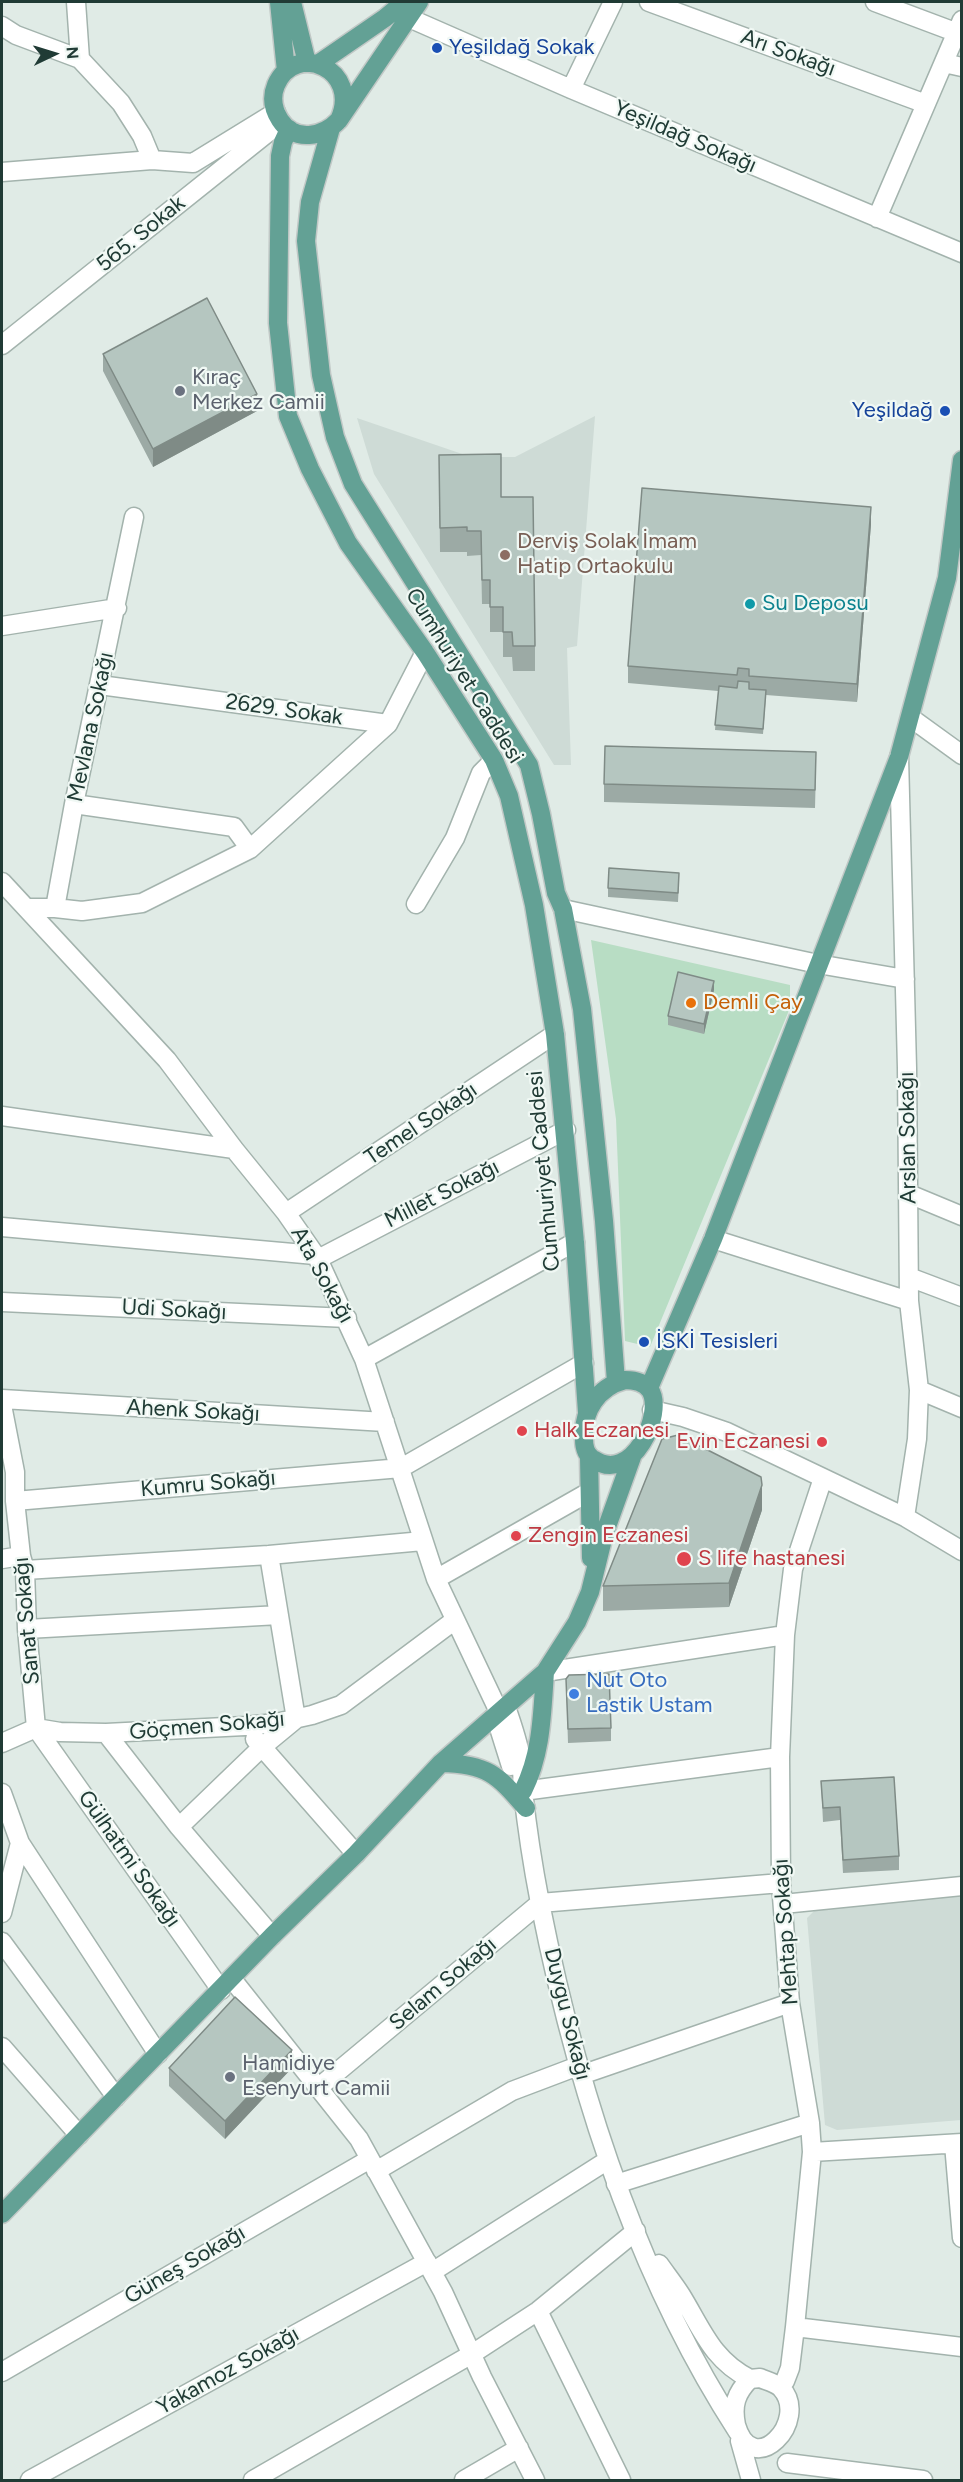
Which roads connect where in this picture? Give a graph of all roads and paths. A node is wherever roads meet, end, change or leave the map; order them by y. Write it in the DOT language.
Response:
graph roads {
  1 [pos="76,2"];
  2 [pos="279,2"];
  3 [pos="292,2"];
  4 [pos="419,2"];
  5 [pos="613,2"];
  6 [pos="649,2"];
  7 [pos="875,2"];
  8 [pos="406,10"];
  9 [pos="2,26"];
  10 [pos="958,26"];
  11 [pos="80,59"];
  12 [pos="313,64"];
  13 [pos="953,65"];
  14 [pos="286,71"];
  15 [pos="571,89"];
  16 [pos="926,104"];
  17 [pos="282,121"];
  18 [pos="335,124"];
  19 [pos="152,160"];
  20 [pos="2,172"];
  21 [pos="877,218"];
  22 [pos="962,253"];
  23 [pos="2,345"];
  24 [pos="962,460"];
  25 [pos="134,517"];
  26 [pos="117,608"];
  27 [pos="2,626"];
  28 [pos="425,652"];
  29 [pos="100,685"];
  30 [pos="911,718"];
  31 [pos="388,724"];
  32 [pos="962,755"];
  33 [pos="899,757"];
  34 [pos="494,760"];
  35 [pos="74,804"];
  36 [pos="250,849"];
  37 [pos="2,882"];
  38 [pos="416,904"];
  39 [pos="27,908"];
  40 [pos="55,909"];
  41 [pos="563,909"];
  42 [pos="818,964"];
  43 [pos="905,979"];
  44 [pos="555,1035"];
  45 [pos="2,1116"];
  46 [pos="566,1130"];
  47 [pos="234,1149"];
  48 [pos="909,1194"];
  49 [pos="286,1213"];
  50 [pos="962,1216"];
  51 [pos="2,1227"];
  52 [pos="713,1239"];
  53 [pos="576,1242"];
  54 [pos="316,1257"];
  55 [pos="909,1277"];
  56 [pos="962,1297"];
  57 [pos="909,1300"];
  58 [pos="2,1302"];
  59 [pos="347,1318"];
  60 [pos="364,1359"];
  61 [pos="584,1363"];
  62 [pos="616,1382"];
  63 [pos="649,1388"];
  64 [pos="919,1390"];
  65 [pos="2,1399"];
  66 [pos="2,1405"];
  67 [pos="962,1408"];
  68 [pos="652,1410"];
  69 [pos="587,1412"];
  70 [pos="385,1422"];
  71 [pos="7,1450"];
  72 [pos="589,1457"];
  73 [pos="632,1457"];
  74 [pos="401,1468"];
  75 [pos="823,1478"];
  76 [pos="589,1492"];
  77 [pos="15,1501"];
  78 [pos="905,1517"];
  79 [pos="423,1541"];
  80 [pos="962,1551"];
  81 [pos="268,1555"];
  82 [pos="2,1559"];
  83 [pos="23,1562"];
  84 [pos="436,1579"];
  85 [pos="590,1592"];
  86 [pos="279,1615"];
  87 [pos="455,1620"];
  88 [pos="27,1629"];
  89 [pos="784,1635"];
  90 [pos="545,1672"];
  91 [pos="500,1711"];
  92 [pos="296,1719"];
  93 [pos="245,1726"];
  94 [pos="36,1728"];
  95 [pos="106,1733"];
  96 [pos="2,1743"];
  97 [pos="262,1747"];
  98 [pos="780,1757"];
  99 [pos="441,1763"];
  100 [pos="2,1793"];
  101 [pos="524,1799"];
  102 [pos="179,1827"];
  103 [pos="20,1843"];
  104 [pos="356,1854"];
  105 [pos="781,1883"];
  106 [pos="962,1886"];
  107 [pos="540,1903"];
  108 [pos="783,1904"];
  109 [pos="2,1913"];
  110 [pos="272,1936"];
  111 [pos="2,1942"];
  112 [pos="227,1985"];
  113 [pos="790,2003"];
  114 [pos="2,2047"];
  115 [pos="158,2054"];
  116 [pos="580,2071"];
  117 [pos="318,2088"];
  118 [pos="116,2097"];
  119 [pos="810,2123"];
  120 [pos="79,2135"];
  121 [pos="958,2144"];
  122 [pos="812,2152"];
  123 [pos="608,2160"];
  124 [pos="373,2165"];
  125 [pos="616,2184"];
  126 [pos="2,2214"];
  127 [pos="636,2231"];
  128 [pos="962,2238"];
  129 [pos="429,2267"];
  130 [pos="537,2311"];
  131 [pos="795,2327"];
  132 [pos="962,2347"];
  133 [pos="472,2354"];
  134 [pos="2,2372"];
  135 [pos="750,2379"];
  136 [pos="780,2387"];
  137 [pos="739,2435"];
  138 [pos="782,2441"];
  139 [pos="519,2448"];
  140 [pos="788,2472"];
  141 [pos="30,2481"];
  142 [pos="253,2481"];
  143 [pos="464,2481"];
  144 [pos="535,2481"];
  145 [pos="621,2481"];
  146 [pos="751,2481"];
  147 [pos="923,2481"];
  1 -- 11 [label="street"];
  2 -- 14 [label="main road"];
  3 -- 12 [label="main road"];
  4 -- 8 [label="main road"];
  5 -- 15 [label="street"];
  6 -- 16 [label="street, Arı Sokağı"];
  7 -- 10 [label="street"];
  8 -- 12 [label="main road"];
  8 -- 15 [label="street, Yeşildağ Sokağı"];
  8 -- 18 [label="main road"];
  9 -- 11 [label="street"];
  10 -- 13 [label="street"];
  11 -- 19 [label="street"];
  12 -- 14 [label="main road"];
  12 -- 18 [label="main road"];
  13 -- 16 [label="street"];
  14 -- 17 [label="main road"];
  15 -- 21 [label="street, Yeşildağ Sokağı"];
  16 -- 21 [label="street"];
  17 -- 18 [label="main road"];
  17 -- 19 [label="street"];
  17 -- 23 [label="street, 565. Sokak"];
  17 -- 28 [label="main road, Cumhuriyet Caddesi"];
  18 -- 41 [label="main road, Cumhuriyet Caddesi"];
  19 -- 20 [label="street"];
  21 -- 22 [label="street, Yeşildağ Sokağı"];
  24 -- 30 [label="main road"];
  25 -- 26 [label="street, Mevlana Sokağı"];
  26 -- 27 [label="street"];
  26 -- 29 [label="street, Mevlana Sokağı"];
  28 -- 31 [label="street"];
  28 -- 34 [label="main road, Cumhuriyet Caddesi"];
  29 -- 31 [label="street, 2629. Sokak"];
  29 -- 35 [label="street, Mevlana Sokağı"];
  30 -- 32 [label="street"];
  30 -- 33 [label="main road"];
  31 -- 36 [label="street"];
  33 -- 42 [label="main road"];
  33 -- 43 [label="street, Arslan Sokağı"];
  34 -- 38 [label="street"];
  34 -- 44 [label="main road, Cumhuriyet Caddesi"];
  35 -- 36 [label="street"];
  35 -- 40 [label="street, Mevlana Sokağı"];
  36 -- 40 [label="street"];
  37 -- 39 [label="street, Ata Sokağı"];
  39 -- 40 [label="street"];
  39 -- 47 [label="street, Ata Sokağı"];
  41 -- 42 [label="street"];
  41 -- 62 [label="main road, Cumhuriyet Caddesi"];
  42 -- 43 [label="street"];
  42 -- 52 [label="main road"];
  43 -- 48 [label="street, Arslan Sokağı"];
  44 -- 46 [label="main road, Cumhuriyet Caddesi"];
  44 -- 49 [label="street, Temel Sokağı"];
  45 -- 47 [label="street"];
  46 -- 53 [label="main road, Cumhuriyet Caddesi"];
  46 -- 54 [label="street, Millet Sokağı"];
  47 -- 49 [label="street, Ata Sokağı"];
  48 -- 50 [label="street"];
  48 -- 55 [label="street, Arslan Sokağı"];
  49 -- 54 [label="street, Ata Sokağı"];
  51 -- 54 [label="street"];
  52 -- 57 [label="street"];
  52 -- 63 [label="main road"];
  53 -- 60 [label="street"];
  53 -- 61 [label="main road, Cumhuriyet Caddesi"];
  54 -- 59 [label="street, Ata Sokağı"];
  55 -- 56 [label="street"];
  55 -- 57 [label="street, Arslan Sokağı"];
  57 -- 64 [label="street, Arslan Sokağı"];
  58 -- 59 [label="street, Udi Sokağı"];
  59 -- 60 [label="street, Ata Sokağı"];
  60 -- 70 [label="street, Ata Sokağı"];
  61 -- 69 [label="main road, Cumhuriyet Caddesi"];
  61 -- 74 [label="street"];
  62 -- 63 [label="main road"];
  62 -- 69 [label="main road"];
  63 -- 68 [label="main road"];
  64 -- 67 [label="street"];
  64 -- 78 [label="street, Arslan Sokağı"];
  65 -- 70 [label="street, Ahenk Sokağı"];
  66 -- 71 [label="street, Sanat Sokağı"];
  68 -- 73 [label="main road"];
  68 -- 75 [label="street"];
  69 -- 72 [label="main road"];
  70 -- 74 [label="street, Ata Sokağı"];
  71 -- 77 [label="street, Sanat Sokağı"];
  72 -- 73 [label="main road"];
  72 -- 76 [label="main road"];
  73 -- 85 [label="main road"];
  74 -- 77 [label="street, Kumru Sokağı"];
  74 -- 79 [label="street, Ata Sokağı"];
  75 -- 78 [label="street"];
  75 -- 89 [label="street, Mehtap Sokağı"];
  76 -- 84 [label="street"];
  76 -- 85 [label="main road"];
  77 -- 83 [label="street, Sanat Sokağı"];
  78 -- 80 [label="street"];
  79 -- 81 [label="street"];
  79 -- 84 [label="street, Ata Sokağı"];
  81 -- 83 [label="street"];
  81 -- 86 [label="street"];
  82 -- 83 [label="street"];
  83 -- 88 [label="street, Sanat Sokağı"];
  84 -- 87 [label="street, Ata Sokağı"];
  85 -- 90 [label="main road"];
  86 -- 88 [label="street"];
  86 -- 92 [label="street"];
  87 -- 91 [label="street, Ata Sokağı"];
  87 -- 92 [label="street, Göçmen Sokağı"];
  88 -- 94 [label="street, Sanat Sokağı"];
  89 -- 90 [label="street"];
  89 -- 98 [label="street, Mehtap Sokağı"];
  90 -- 91 [label="main road"];
  90 -- 101 [label="main road"];
  91 -- 99 [label="main road"];
  91 -- 101 [label="street, Ata Sokağı"];
  92 -- 93 [label="street, Göçmen Sokağı"];
  92 -- 97 [label="street"];
  93 -- 95 [label="street, Göçmen Sokağı"];
  93 -- 97 [label="street"];
  94 -- 95 [label="street, Göçmen Sokağı"];
  94 -- 96 [label="street"];
  94 -- 112 [label="street, Gülhatmi Sokağı"];
  95 -- 102 [label="street"];
  97 -- 102 [label="street"];
  97 -- 104 [label="street"];
  98 -- 101 [label="street"];
  98 -- 105 [label="street, Mehtap Sokağı"];
  99 -- 101 [label="main road"];
  99 -- 104 [label="main road"];
  100 -- 103 [label="street"];
  101 -- 107 [label="street, Duygu Sokağı"];
  102 -- 110 [label="street"];
  103 -- 109 [label="street"];
  103 -- 115 [label="street"];
  104 -- 110 [label="main road"];
  105 -- 107 [label="street"];
  105 -- 108 [label="street, Mehtap Sokağı"];
  106 -- 108 [label="street"];
  107 -- 116 [label="street, Duygu Sokağı"];
  107 -- 117 [label="street, Selam Sokağı"];
  108 -- 113 [label="street, Mehtap Sokağı"];
  110 -- 112 [label="main road"];
  111 -- 118 [label="street"];
  112 -- 115 [label="main road"];
  112 -- 117 [label="street, Gülhatmi Sokağı"];
  113 -- 116 [label="street, Güneş Sokağı"];
  113 -- 119 [label="street, Mehtap Sokağı"];
  114 -- 120 [label="street"];
  115 -- 118 [label="main road"];
  116 -- 123 [label="street, Duygu Sokağı"];
  116 -- 124 [label="street, Güneş Sokağı"];
  117 -- 124 [label="street, Gülhatmi Sokağı"];
  118 -- 120 [label="main road"];
  119 -- 122 [label="street, Mehtap Sokağı"];
  119 -- 125 [label="street"];
  120 -- 126 [label="main road"];
  121 -- 122 [label="street"];
  121 -- 128 [label="street"];
  122 -- 131 [label="street, Mehtap Sokağı"];
  123 -- 125 [label="street, Duygu Sokağı"];
  123 -- 129 [label="street, Yakamoz Sokağı"];
  124 -- 129 [label="street, Gülhatmi Sokağı"];
  124 -- 134 [label="street, Güneş Sokağı"];
  125 -- 127 [label="street, Duygu Sokağı"];
  127 -- 130 [label="street"];
  127 -- 135 [label="street"];
  127 -- 137 [label="street"];
  129 -- 133 [label="street, Gülhatmi Sokağı"];
  129 -- 141 [label="street, Yakamoz Sokağı"];
  130 -- 133 [label="street"];
  130 -- 145 [label="street"];
  131 -- 132 [label="street"];
  131 -- 136 [label="street, Mehtap Sokağı"];
  133 -- 139 [label="street, Gülhatmi Sokağı"];
  133 -- 142 [label="street"];
  135 -- 136 [label="street"];
  135 -- 137 [label="street"];
  136 -- 138 [label="street"];
  137 -- 138 [label="street"];
  137 -- 146 [label="street"];
  138 -- 140 [label="street"];
  139 -- 143 [label="street"];
  139 -- 144 [label="street, Gülhatmi Sokağı"];
  140 -- 147 [label="street"];
}
